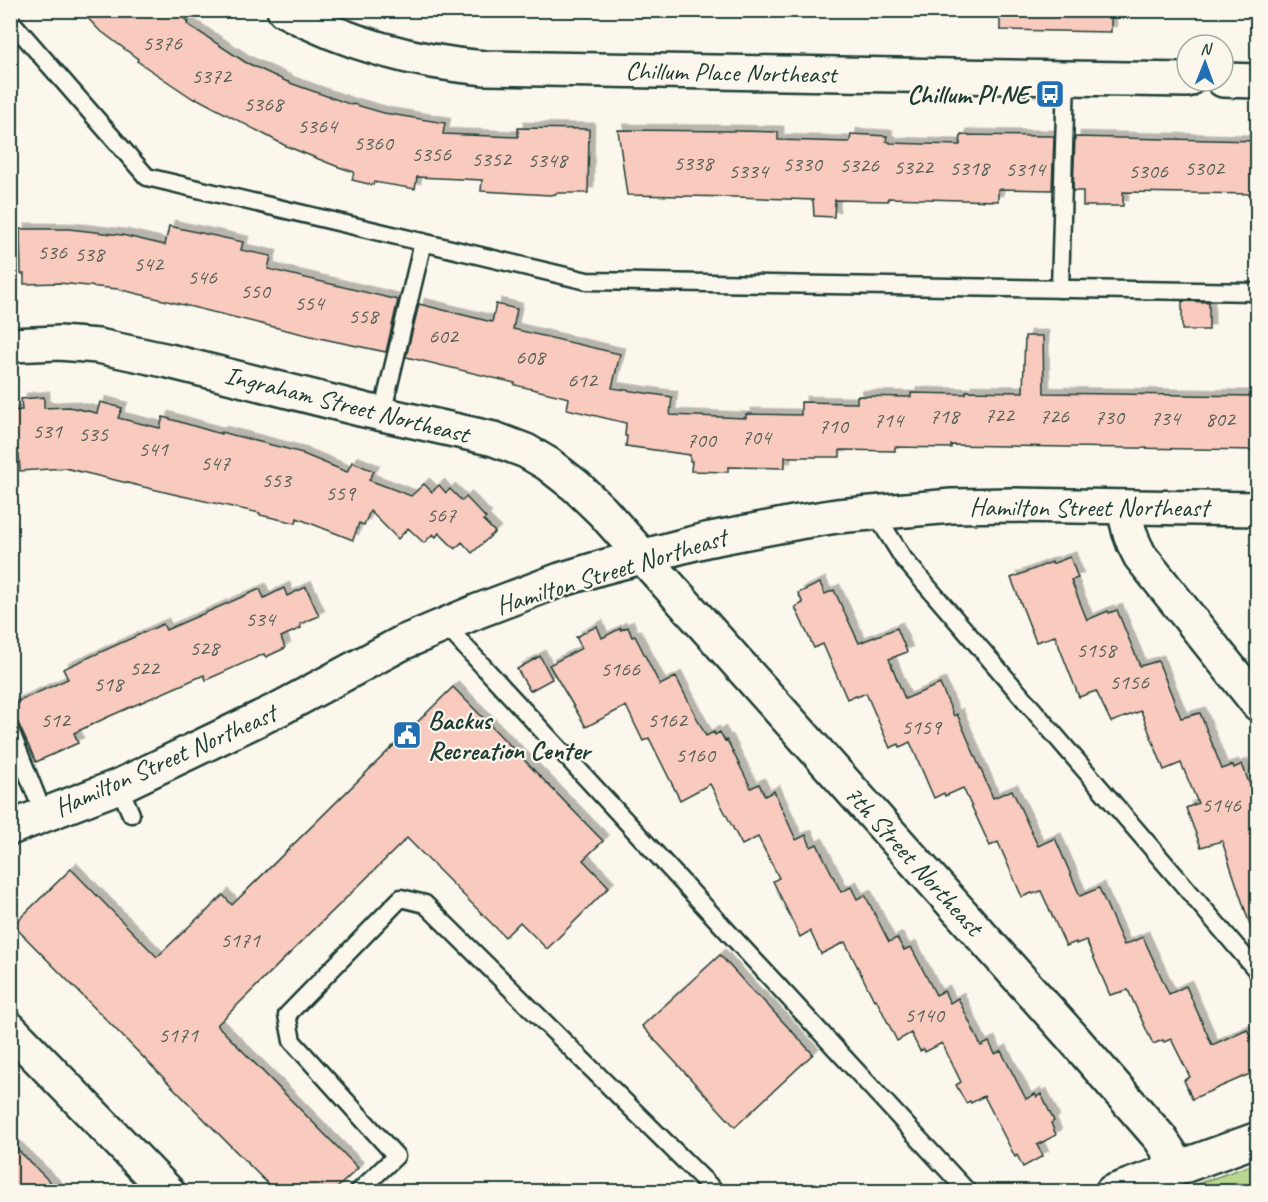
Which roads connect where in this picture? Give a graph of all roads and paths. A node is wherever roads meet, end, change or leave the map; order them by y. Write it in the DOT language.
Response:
graph roads {
  1 [pos="284,10"];
  2 [pos="13,28"];
  3 [pos="1066,77"];
  4 [pos="1175,80"];
  5 [pos="1235,80"];
  6 [pos="1257,81"];
  7 [pos="423,242"];
  8 [pos="1060,289"];
  9 [pos="1257,292"];
  10 [pos="10,345"];
  11 [pos="382,414"];
  12 [pos="1125,507"];
  13 [pos="1257,509"];
  14 [pos="875,513"];
  15 [pos="642,557"];
  16 [pos="445,625"];
  17 [pos="1257,704"];
  18 [pos="10,730"];
  19 [pos="44,815"];
  20 [pos="10,828"];
  21 [pos="1257,972"];
  22 [pos="10,1029"];
  23 [pos="1257,1139"];
  24 [pos="1176,1169"];
  25 [pos="168,1191"];
  26 [pos="358,1191"];
  27 [pos="716,1191"];
  28 [pos="968,1191"];
  29 [pos="1112,1191"];
  1 -- 3 [label="street, Chillum Place Northeast"];
  2 -- 7 [label="lane"];
  3 -- 4 [label="street, Chillum Place Northeast"];
  3 -- 8 [label="lane"];
  5 -- 6 [label="street"];
  7 -- 8 [label="lane"];
  7 -- 11 [label="lane"];
  8 -- 9 [label="lane"];
  10 -- 11 [label="street, Ingraham Street Northeast"];
  11 -- 15 [label="street, Ingraham Street Northeast"];
  12 -- 13 [label="street, Hamilton Street Northeast"];
  12 -- 14 [label="street, Hamilton Street Northeast"];
  12 -- 17 [label="street"];
  14 -- 15 [label="street, Hamilton Street Northeast"];
  14 -- 21 [label="lane"];
  15 -- 16 [label="street, Hamilton Street Northeast"];
  15 -- 24 [label="street, 7th Street Northeast"];
  16 -- 19 [label="street, Hamilton Street Northeast"];
  16 -- 28 [label="lane"];
  18 -- 19 [label="lane"];
  19 -- 20 [label="street, Hamilton Street Northeast"];
  22 -- 25 [label="street"];
  23 -- 24 [label="street"];
  24 -- 29 [label="street"];
  26 -- 27 [label="lane"];
}
